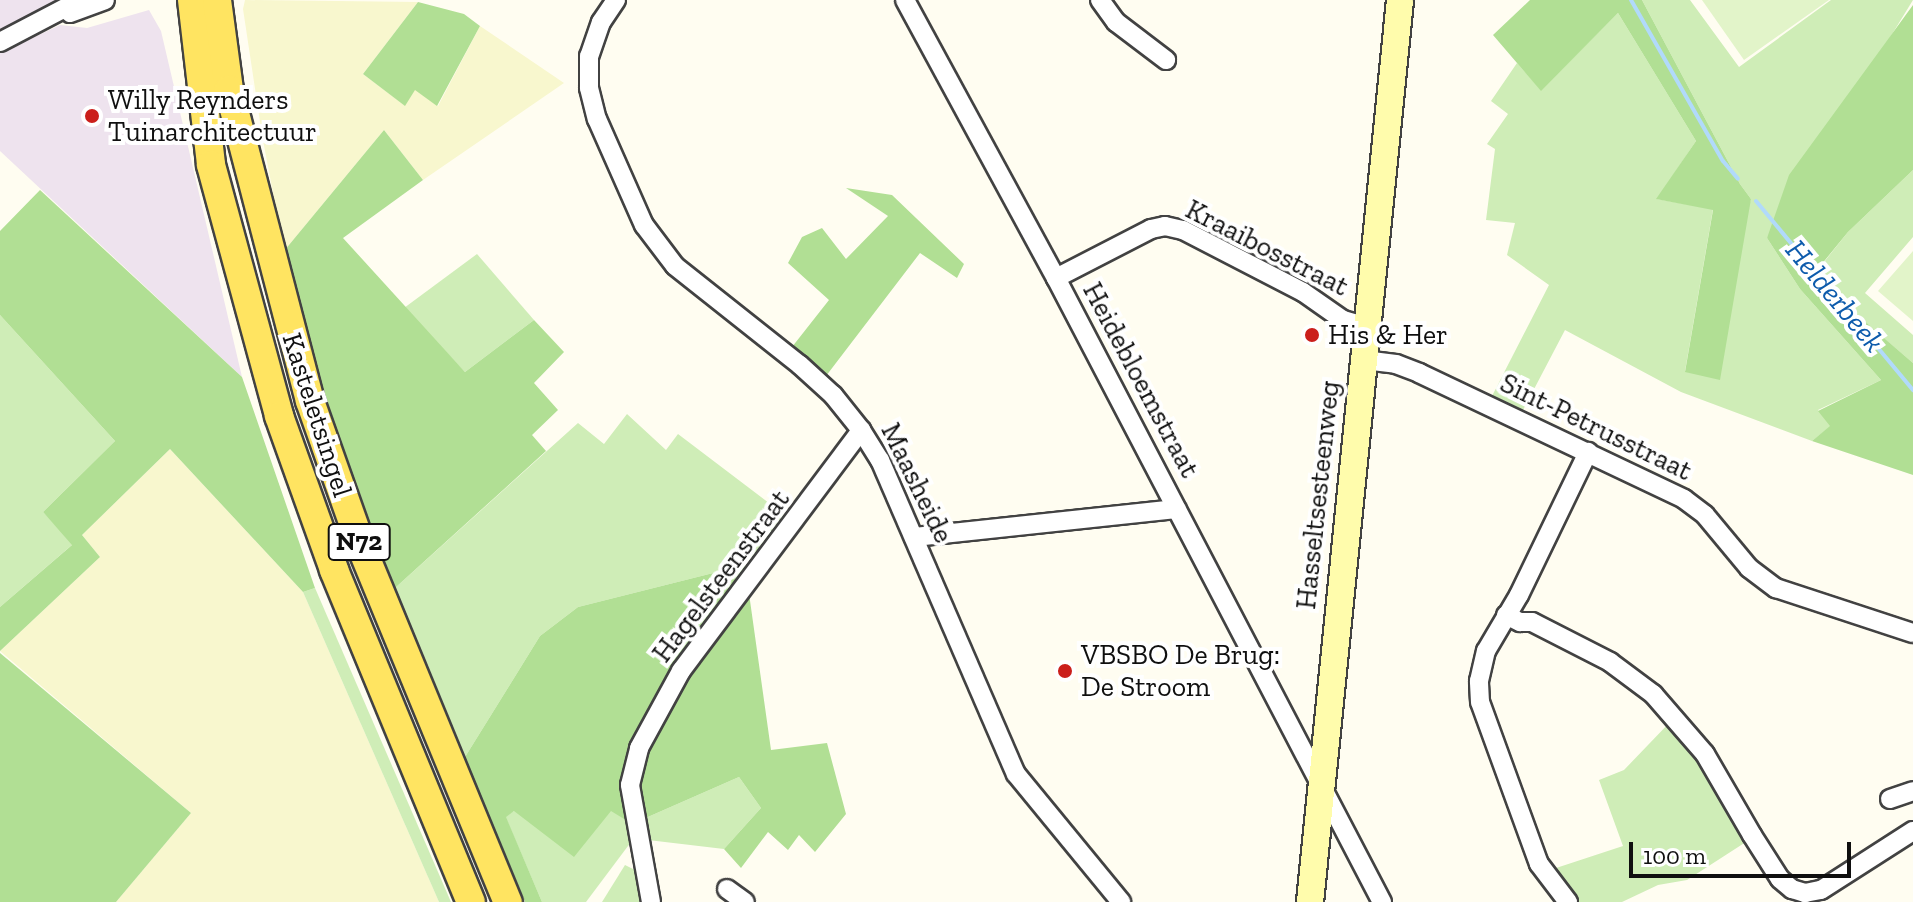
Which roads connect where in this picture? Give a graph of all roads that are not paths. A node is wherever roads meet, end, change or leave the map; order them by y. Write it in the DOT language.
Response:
graph roads {
  1 [pos="80,0"];
  2 [pos="105,0"];
  3 [pos="192,0"];
  4 [pos="217,0"];
  5 [pos="616,0"];
  6 [pos="905,0"];
  7 [pos="1100,0"];
  8 [pos="1400,0"];
  9 [pos="52,17"];
  10 [pos="0,42"];
  11 [pos="1166,60"];
  12 [pos="1056,278"];
  13 [pos="1367,327"];
  14 [pos="1364,360"];
  15 [pos="861,430"];
  16 [pos="1588,452"];
  17 [pos="1177,509"];
  18 [pos="914,537"];
  19 [pos="1506,615"];
  20 [pos="1913,633"];
  21 [pos="1321,789"];
  22 [pos="1913,791"];
  23 [pos="1890,799"];
  24 [pos="1913,831"];
  25 [pos="727,889"];
  26 [pos="471,902"];
  27 [pos="508,902"];
  28 [pos="651,902"];
  29 [pos="745,902"];
  30 [pos="1121,902"];
  31 [pos="1310,902"];
  32 [pos="1382,902"];
  33 [pos="1568,902"];
  1 -- 9 [label="street"];
  2 -- 9 [label="street"];
  3 -- 26 [label="main road, Kasteletsingel / N72"];
  4 -- 27 [label="main road, Kasteletsingel / N72"];
  5 -- 15 [label="street, Maasheide"];
  6 -- 12 [label="street, Heidebloemstraat"];
  7 -- 11 [label="street"];
  8 -- 13 [label="street, Hasseltsesteenweg"];
  9 -- 10 [label="street"];
  12 -- 13 [label="street, Kraaibosstraat"];
  12 -- 17 [label="street, Heidebloemstraat"];
  13 -- 14 [label="street, Hasseltsesteenweg"];
  14 -- 16 [label="street, Sint-Petrusstraat"];
  14 -- 21 [label="street, Hasseltsesteenweg"];
  15 -- 18 [label="street, Maasheide"];
  15 -- 28 [label="street, Hagelsteenstraat"];
  16 -- 19 [label="street"];
  16 -- 20 [label="street, Sint-Petrusstraat"];
  17 -- 18 [label="street"];
  17 -- 21 [label="street, Heidebloemstraat"];
  18 -- 30 [label="street, Maasheide"];
  19 -- 24 [label="street"];
  19 -- 33 [label="street"];
  21 -- 31 [label="street, Hasseltsesteenweg"];
  21 -- 32 [label="street, Heidebloemstraat"];
  22 -- 23 [label="street"];
  25 -- 29 [label="street"];
}
